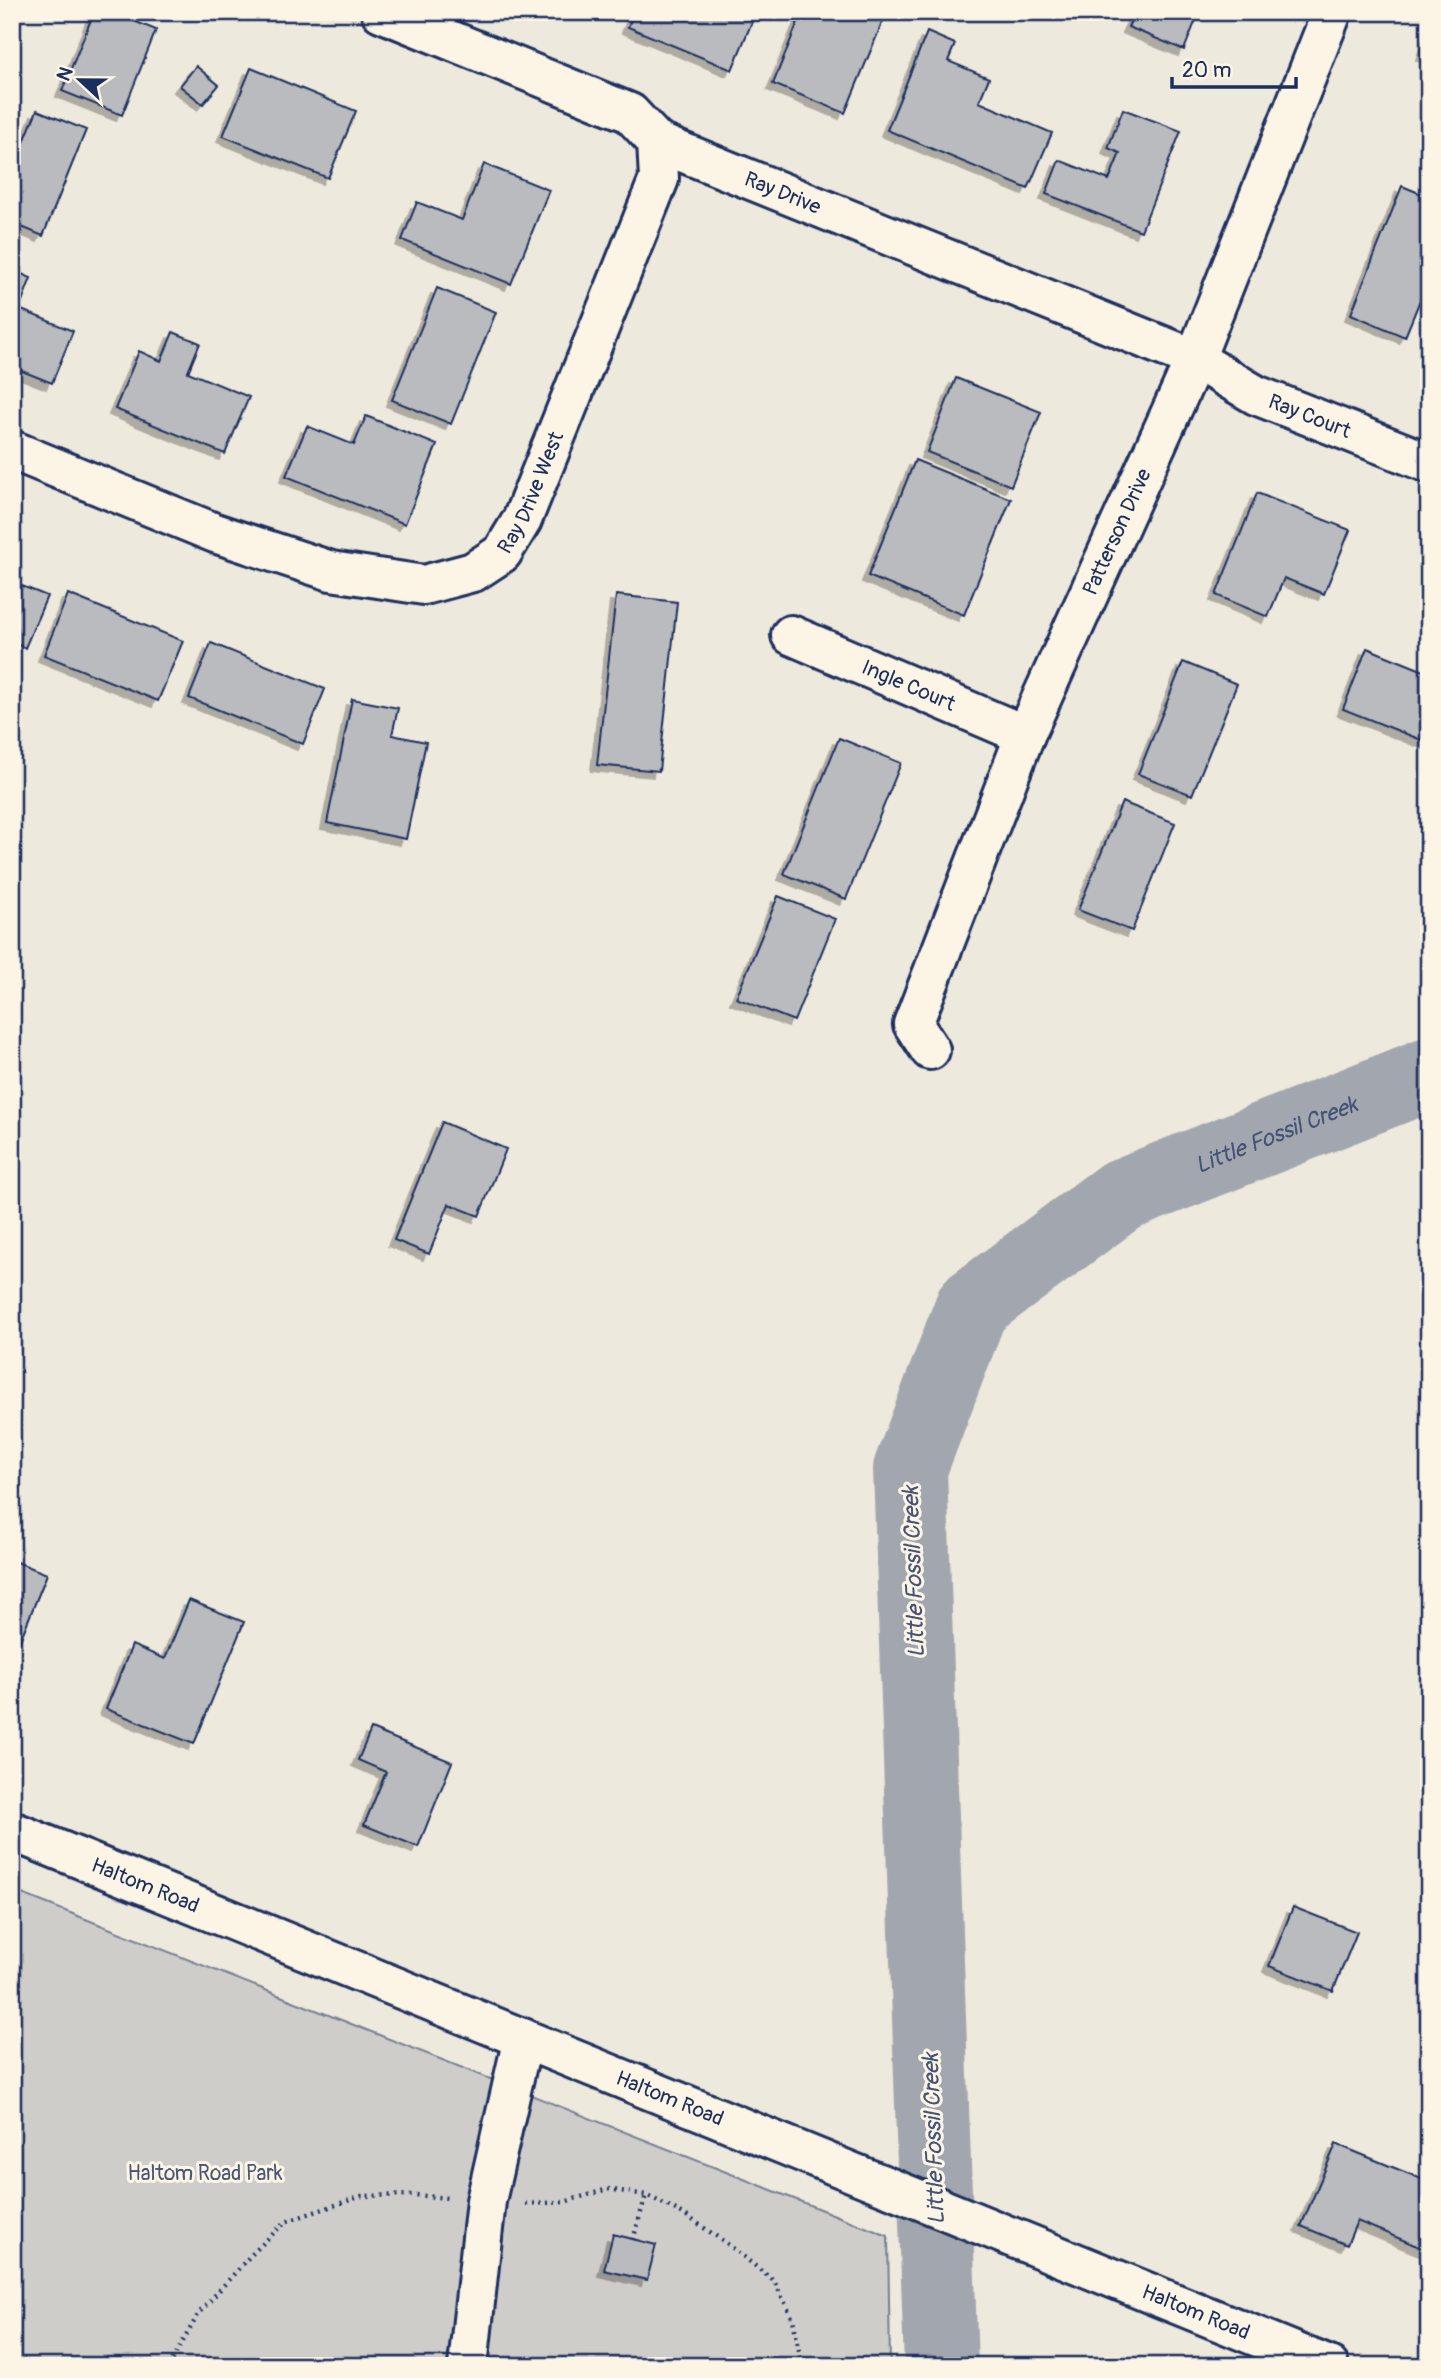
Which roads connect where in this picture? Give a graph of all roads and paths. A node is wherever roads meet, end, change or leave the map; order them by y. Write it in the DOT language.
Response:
graph roads {
  1 [pos="381,12"];
  2 [pos="1332,12"];
  3 [pos="657,142"];
  4 [pos="1195,359"];
  5 [pos="12,450"];
  6 [pos="1429,463"];
  7 [pos="791,635"];
  8 [pos="1025,734"];
  9 [pos="930,1050"];
  10 [pos="12,1831"];
  11 [pos="523,2038"];
  12 [pos="646,2195"];
  13 [pos="633,2240"];
  14 [pos="468,2366"];
  15 [pos="1329,2366"];
  1 -- 3 [label="street, Ray Drive"];
  2 -- 4 [label="street, Patterson Drive"];
  3 -- 4 [label="street, Ray Drive"];
  3 -- 5 [label="street, Ray Drive West"];
  4 -- 6 [label="street, Ray Court"];
  4 -- 8 [label="street, Patterson Drive"];
  7 -- 8 [label="street, Ingle Court"];
  8 -- 9 [label="street, Patterson Drive"];
  10 -- 11 [label="street, Haltom Road"];
  11 -- 14 [label="street"];
  11 -- 15 [label="street, Haltom Road"];
  12 -- 13 [label="path"];
}
